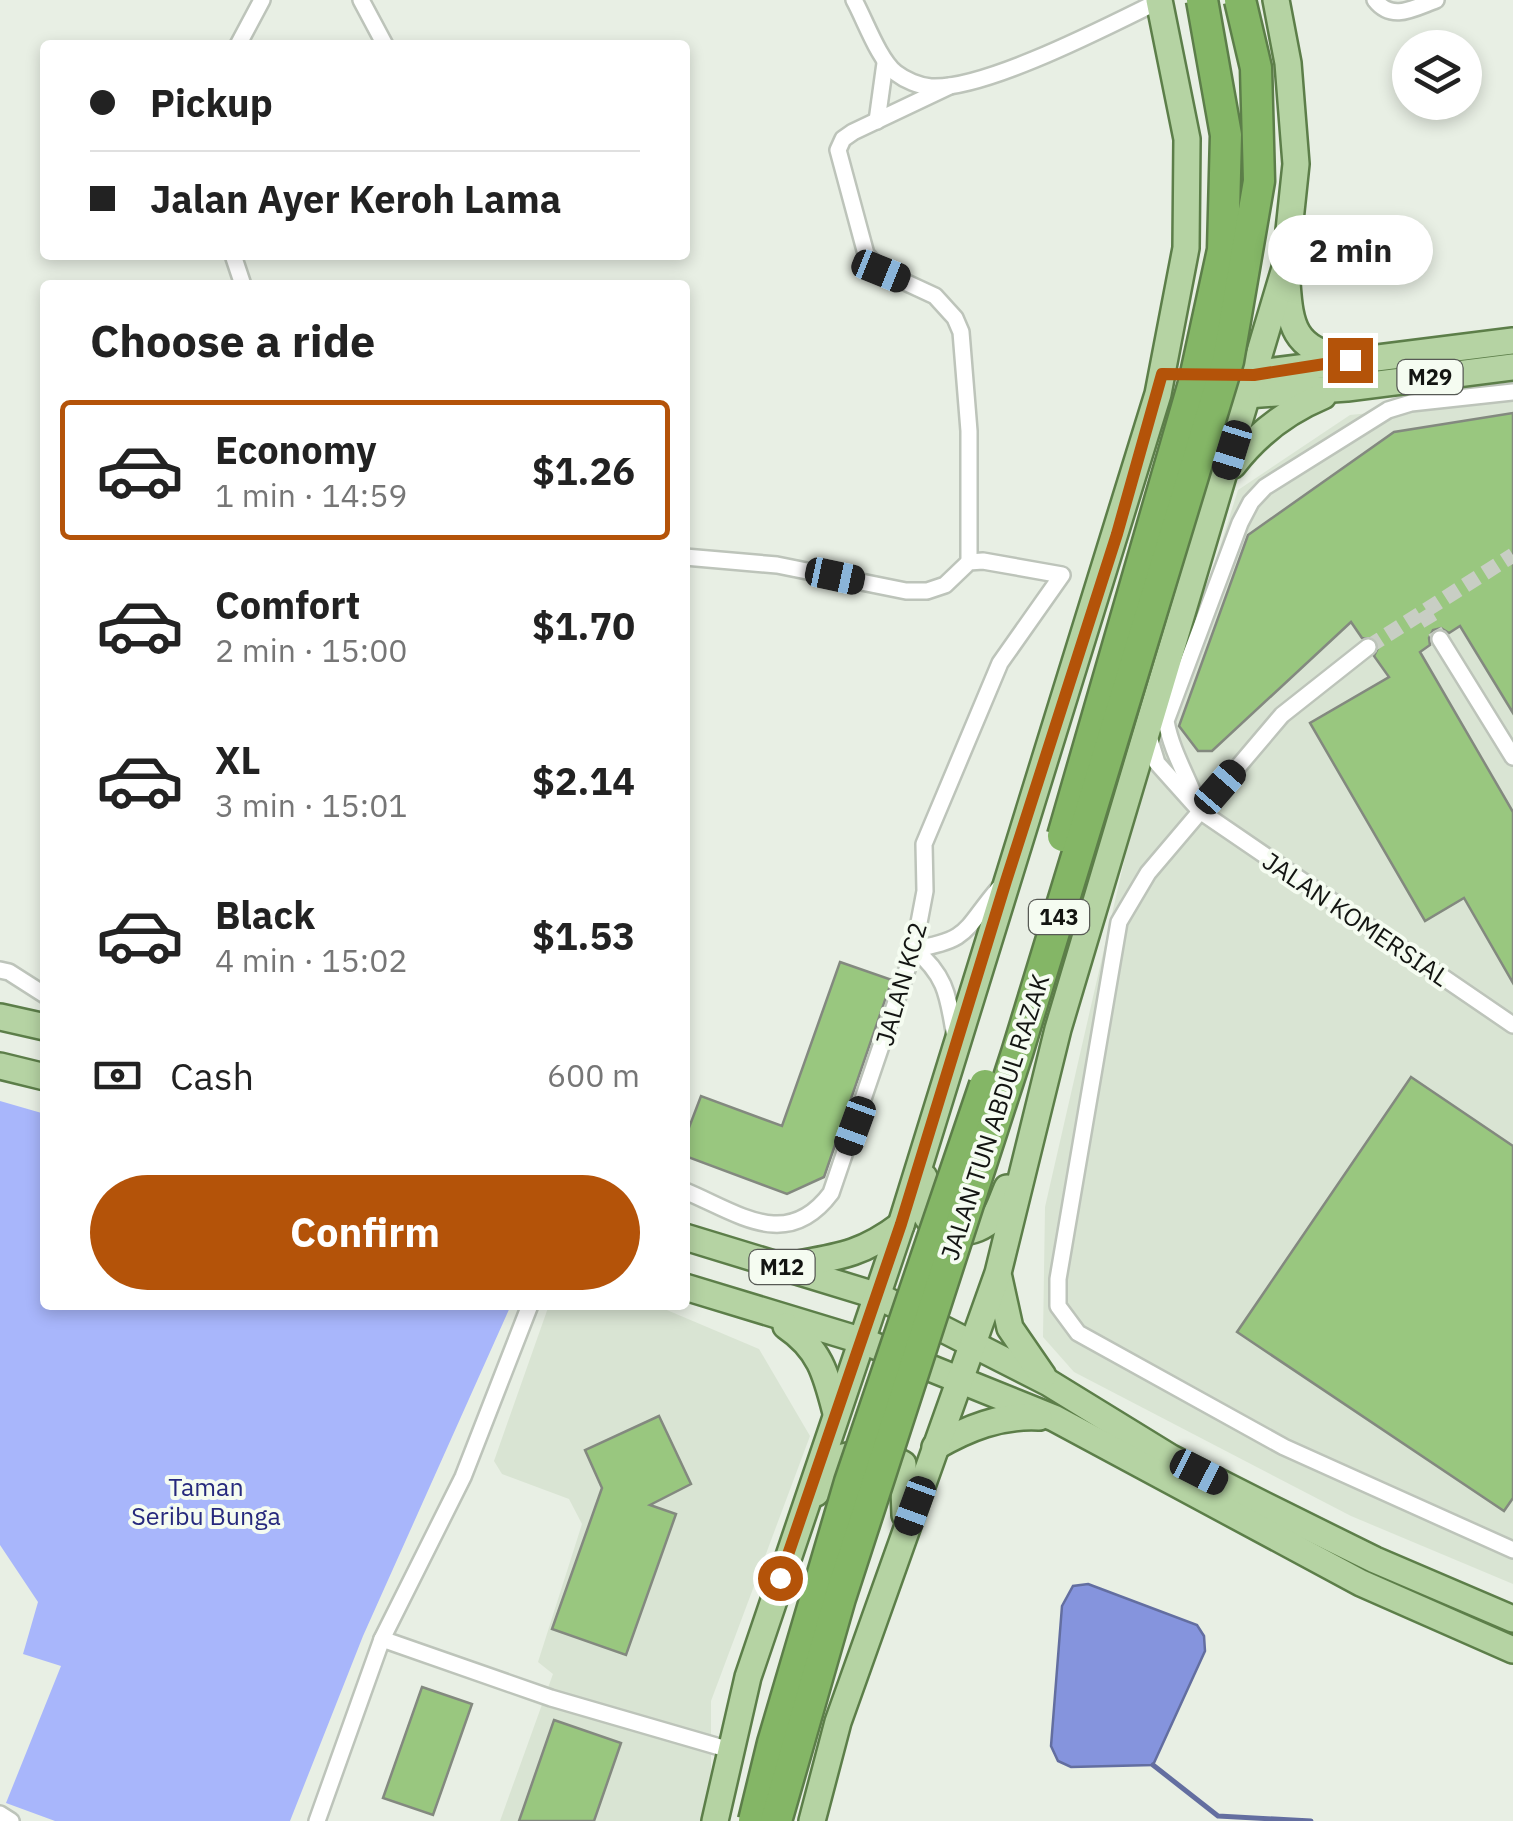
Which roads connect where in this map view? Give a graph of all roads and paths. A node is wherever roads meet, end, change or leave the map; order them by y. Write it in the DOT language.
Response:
graph roads {
  1 [pos="262,0"];
  2 [pos="360,0"];
  3 [pos="854,0"];
  4 [pos="1159,0"];
  5 [pos="1202,0"];
  6 [pos="1240,0"];
  7 [pos="1276,0"];
  8 [pos="1375,0"];
  9 [pos="1436,0"];
  10 [pos="241,40"];
  11 [pos="382,40"];
  12 [pos="885,62"];
  13 [pos="950,86"];
  14 [pos="876,121"];
  15 [pos="1286,268"];
  16 [pos="1513,340"];
  17 [pos="1350,360"];
  18 [pos="1513,367"];
  19 [pos="1160,384"];
  20 [pos="1252,386"];
  21 [pos="1347,388"];
  22 [pos="1513,392"];
  23 [pos="1224,477"];
  24 [pos="1117,534"];
  25 [pos="1206,538"];
  26 [pos="690,557"];
  27 [pos="970,562"];
  28 [pos="1440,639"];
  29 [pos="1368,648"];
  30 [pos="1148,728"];
  31 [pos="1513,757"];
  32 [pos="1200,811"];
  33 [pos="1006,881"];
  34 [pos="914,950"];
  35 [pos="0,970"];
  36 [pos="40,992"];
  37 [pos="0,1017"];
  38 [pos="40,1025"];
  39 [pos="1513,1026"];
  40 [pos="956,1044"];
  41 [pos="0,1066"];
  42 [pos="40,1077"];
  43 [pos="935,1113"];
  44 [pos="1034,1129"];
  45 [pos="690,1193"];
  46 [pos="901,1224"];
  47 [pos="690,1239"];
  48 [pos="782,1267"];
  49 [pos="998,1272"];
  50 [pos="690,1290"];
  51 [pos="878,1296"];
  52 [pos="528,1310"];
  53 [pos="771,1316"];
  54 [pos="863,1341"];
  55 [pos="975,1344"];
  56 [pos="960,1381"];
  57 [pos="1049,1383"];
  58 [pos="836,1413"];
  59 [pos="1054,1418"];
  60 [pos="936,1448"];
  61 [pos="802,1513"];
  62 [pos="904,1535"];
  63 [pos="1513,1550"];
  64 [pos="1513,1619"];
  65 [pos="382,1640"];
  66 [pos="1513,1650"];
  67 [pos="730,1750"];
  68 [pos="0,1814"];
  69 [pos="12,1821"];
  70 [pos="317,1821"];
  71 [pos="715,1821"];
  72 [pos="754,1821"];
  73 [pos="776,1821"];
  74 [pos="812,1821"];
  1 -- 10 [label="street"];
  2 -- 11 [label="street"];
  3 -- 12 [label="street"];
  4 -- 13 [label="street"];
  4 -- 19 [label="main road"];
  5 -- 72 [label="highway, JALAN TUN ABDUL RAZAK / 143, bridge"];
  6 -- 73 [label="highway, JALAN TUN ABDUL RAZAK / 143, bridge"];
  7 -- 15 [label="main road"];
  8 -- 9 [label="street"];
  12 -- 13 [label="street"];
  12 -- 14 [label="street"];
  13 -- 14 [label="street"];
  14 -- 27 [label="street"];
  15 -- 17 [label="main road"];
  15 -- 20 [label="main road"];
  16 -- 17 [label="main road, M29"];
  17 -- 20 [label="main road, M29"];
  18 -- 21 [label="main road, M29"];
  19 -- 20 [label="main road, M29"];
  19 -- 24 [label="main road"];
  20 -- 21 [label="main road, M29"];
  20 -- 23 [label="main road"];
  21 -- 23 [label="main road"];
  22 -- 32 [label="street"];
  23 -- 25 [label="main road"];
  24 -- 25 [label="main road"];
  24 -- 33 [label="main road"];
  25 -- 30 [label="main road"];
  26 -- 27 [label="street"];
  27 -- 34 [label="street, JALAN KC2"];
  28 -- 31 [label="street"];
  29 -- 32 [label="street"];
  30 -- 32 [label="street, JALAN KOMERSIAL"];
  30 -- 44 [label="main road"];
  32 -- 39 [label="street, JALAN KOMERSIAL"];
  32 -- 63 [label="street"];
  33 -- 34 [label="street"];
  33 -- 40 [label="main road"];
  34 -- 40 [label="street"];
  34 -- 45 [label="street, JALAN KC2"];
  35 -- 36 [label="street"];
  37 -- 38 [label="main road"];
  40 -- 43 [label="main road"];
  41 -- 42 [label="main road"];
  43 -- 44 [label="main road"];
  43 -- 46 [label="main road"];
  44 -- 49 [label="main road"];
  46 -- 48 [label="main road"];
  46 -- 51 [label="main road"];
  47 -- 48 [label="main road, M12"];
  48 -- 51 [label="main road, M12"];
  49 -- 55 [label="main road"];
  49 -- 57 [label="main road"];
  50 -- 53 [label="main road, M12"];
  51 -- 54 [label="main road"];
  51 -- 55 [label="main road, M12"];
  52 -- 65 [label="street"];
  53 -- 54 [label="main road, M12"];
  53 -- 58 [label="main road"];
  54 -- 56 [label="main road, M12"];
  54 -- 58 [label="main road"];
  55 -- 56 [label="main road"];
  55 -- 57 [label="main road, M12"];
  56 -- 59 [label="main road, M12"];
  56 -- 60 [label="main road"];
  57 -- 64 [label="main road, M12"];
  58 -- 61 [label="main road"];
  59 -- 60 [label="main road"];
  59 -- 66 [label="main road, M12"];
  60 -- 62 [label="main road"];
  61 -- 62 [label="main road"];
  61 -- 67 [label="main road"];
  62 -- 74 [label="main road"];
  65 -- 67 [label="street"];
  65 -- 70 [label="street"];
  67 -- 71 [label="main road"];
  68 -- 69 [label="street"];
}
